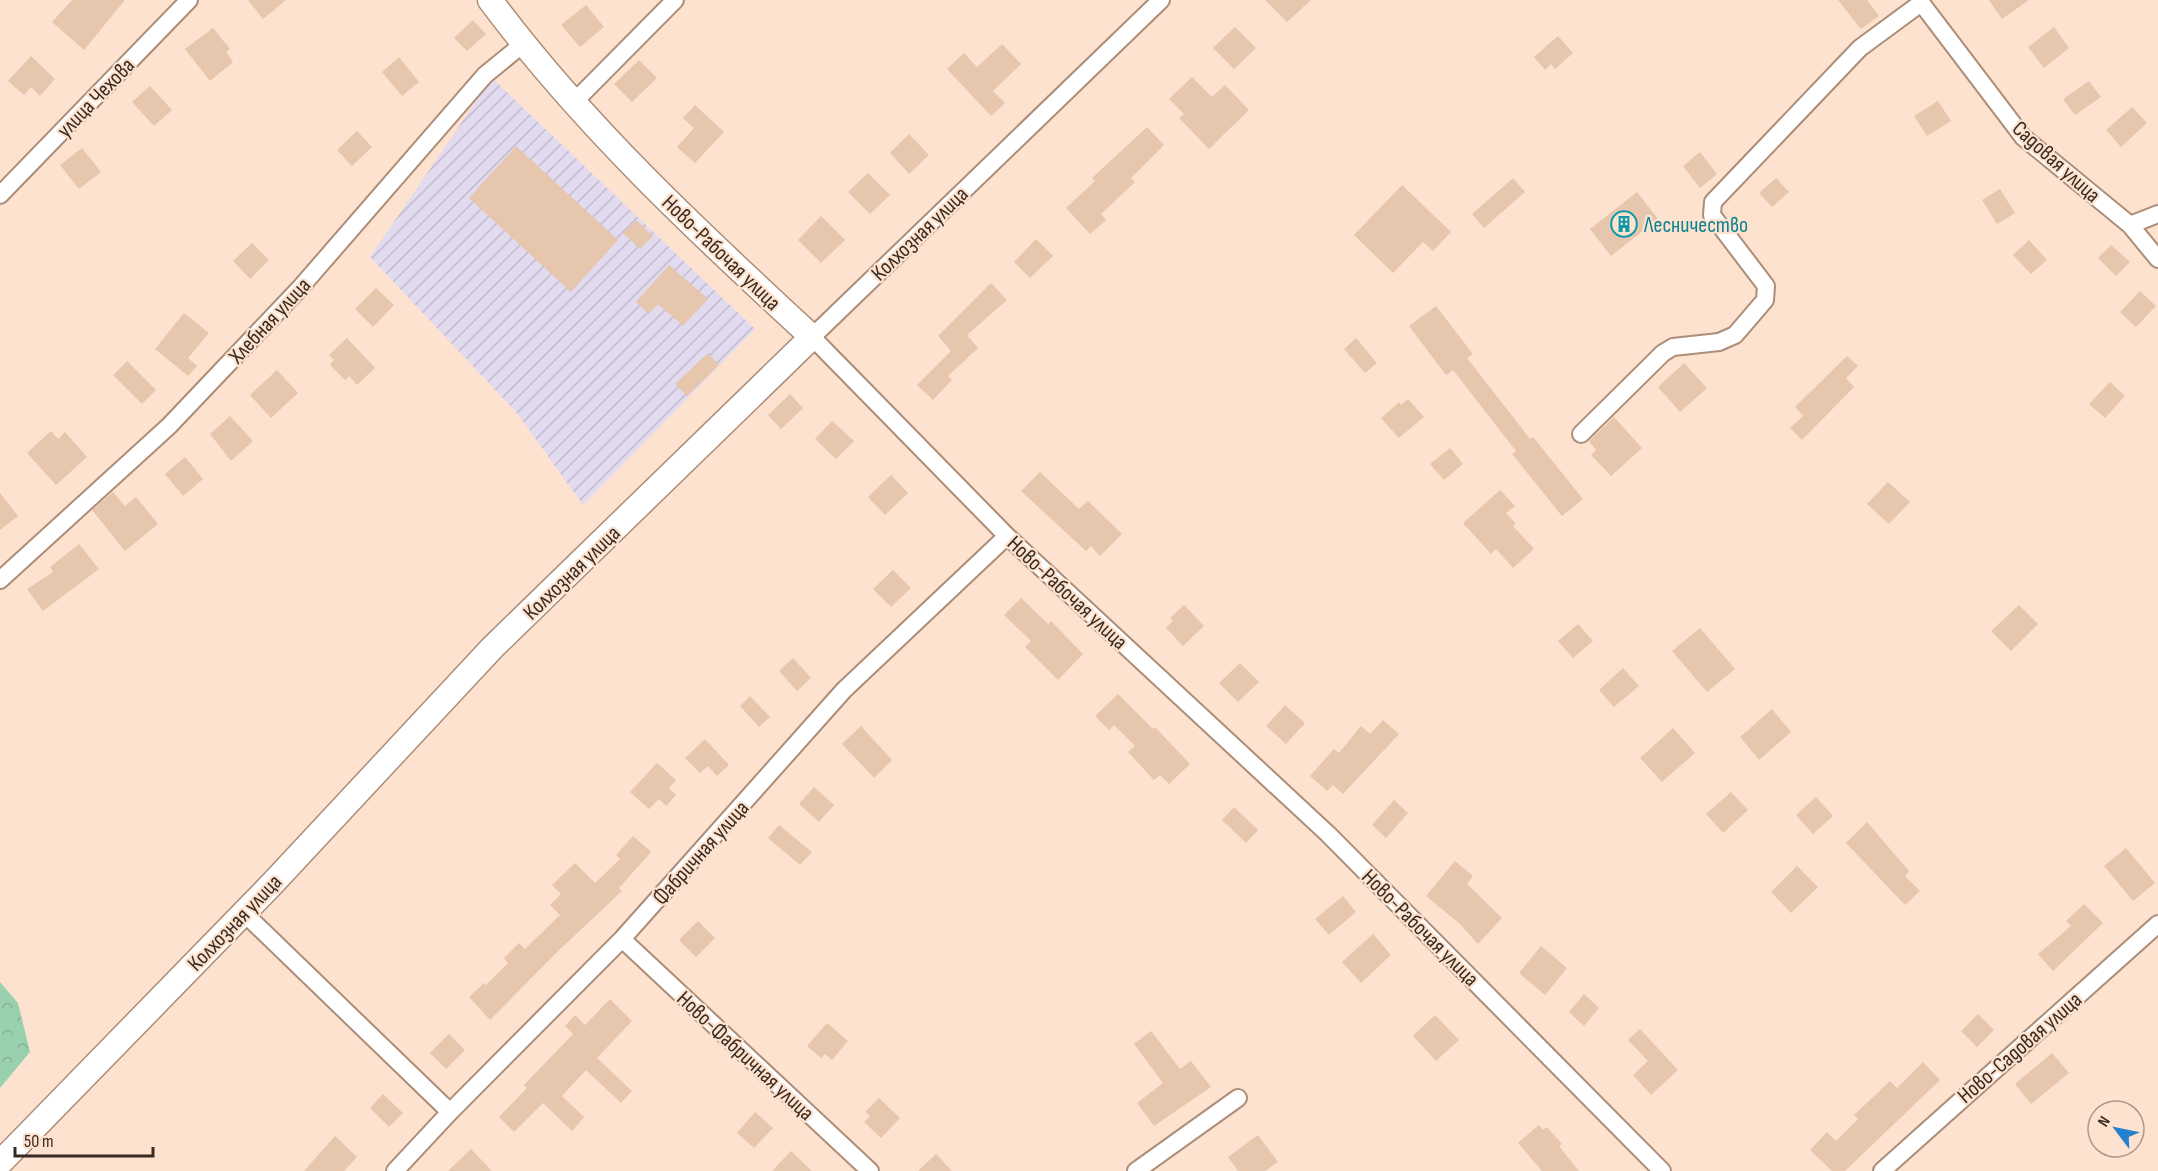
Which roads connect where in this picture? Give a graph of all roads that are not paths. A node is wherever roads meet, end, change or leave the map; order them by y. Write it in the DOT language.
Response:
graph roads {
  1 [pos="189,0"];
  2 [pos="490,0"];
  3 [pos="675,0"];
  4 [pos="1161,0"];
  5 [pos="1920,1"];
  6 [pos="523,44"];
  7 [pos="575,101"];
  8 [pos="0,195"];
  9 [pos="2158,214"];
  10 [pos="2130,225"];
  11 [pos="2158,259"];
  12 [pos="812,337"];
  13 [pos="1581,434"];
  14 [pos="1007,536"];
  15 [pos="0,580"];
  16 [pos="244,913"];
  17 [pos="2158,924"];
  18 [pos="622,939"];
  19 [pos="1238,1098"];
  20 [pos="450,1112"];
  21 [pos="0,1163"];
  22 [pos="395,1171"];
  23 [pos="870,1171"];
  24 [pos="1136,1171"];
  25 [pos="1662,1171"];
  26 [pos="1882,1171"];
  1 -- 8 [label="street, улица Чехова"];
  2 -- 6 [label="street, Ново-Рабочая улица"];
  3 -- 7 [label="street"];
  4 -- 12 [label="street, Колхозная улица"];
  5 -- 10 [label="street, Садовая улица"];
  5 -- 13 [label="street"];
  6 -- 7 [label="street, Ново-Рабочая улица"];
  6 -- 15 [label="street, Хлебная улица"];
  7 -- 12 [label="street, Ново-Рабочая улица"];
  9 -- 10 [label="street"];
  10 -- 11 [label="street, Садовая улица"];
  12 -- 14 [label="street, Ново-Рабочая улица"];
  12 -- 16 [label="street, Колхозная улица"];
  14 -- 18 [label="street, Фабричная улица"];
  14 -- 25 [label="street, Ново-Рабочая улица"];
  16 -- 20 [label="street"];
  16 -- 21 [label="street, Колхозная улица"];
  17 -- 26 [label="street, Ново-Садовая улица"];
  18 -- 20 [label="street, Фабричная улица"];
  18 -- 23 [label="street, Ново-Фабричная улица"];
  19 -- 24 [label="street"];
  20 -- 22 [label="street, Фабричная улица"];
}
